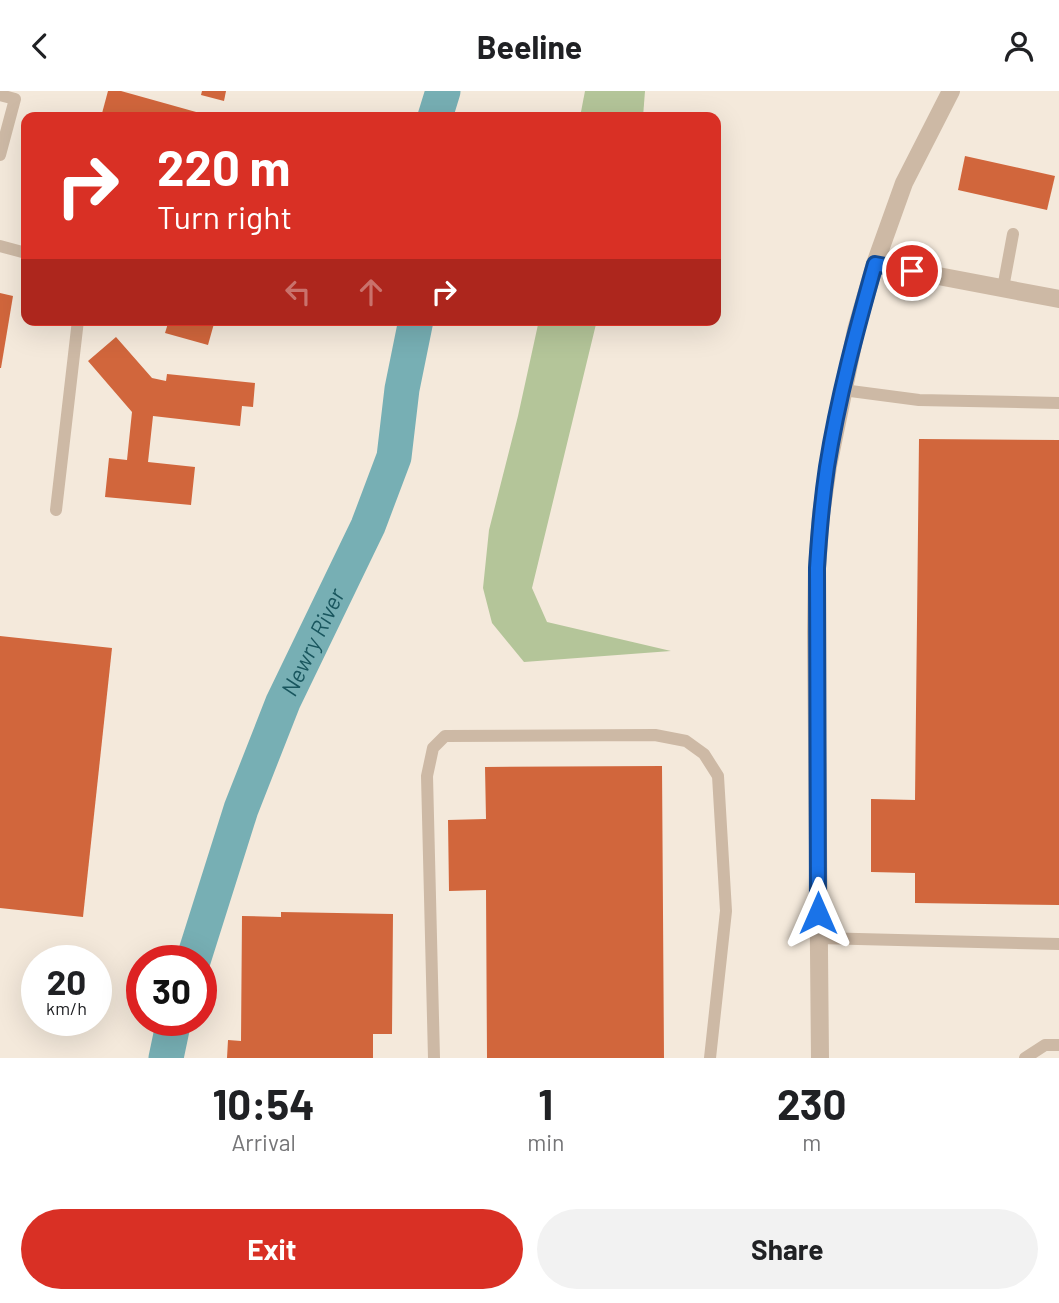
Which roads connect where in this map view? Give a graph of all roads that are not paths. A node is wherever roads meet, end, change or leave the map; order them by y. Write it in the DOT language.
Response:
graph roads {
  1 [pos="951,91"];
  2 [pos="0,96"];
  3 [pos="0,155"];
  4 [pos="1013,234"];
  5 [pos="0,246"];
  6 [pos="21,252"];
  7 [pos="875,264"];
  8 [pos="1003,288"];
  9 [pos="1059,299"];
  10 [pos="77,326"];
  11 [pos="843,390"];
  12 [pos="1059,403"];
  13 [pos="56,510"];
  14 [pos="818,938"];
  15 [pos="1059,944"];
  16 [pos="1059,1045"];
  17 [pos="434,1058"];
  18 [pos="710,1058"];
  19 [pos="820,1058"];
  20 [pos="1025,1058"];
  1 -- 7 [label="street"];
  2 -- 3 [label="lane"];
  4 -- 8 [label="lane"];
  5 -- 6 [label="lane"];
  7 -- 8 [label="street"];
  7 -- 11 [label="street"];
  8 -- 9 [label="street"];
  10 -- 13 [label="lane"];
  11 -- 12 [label="lane"];
  11 -- 14 [label="street"];
  14 -- 15 [label="lane"];
  14 -- 19 [label="street"];
  16 -- 20 [label="lane"];
  17 -- 18 [label="lane"];
}
